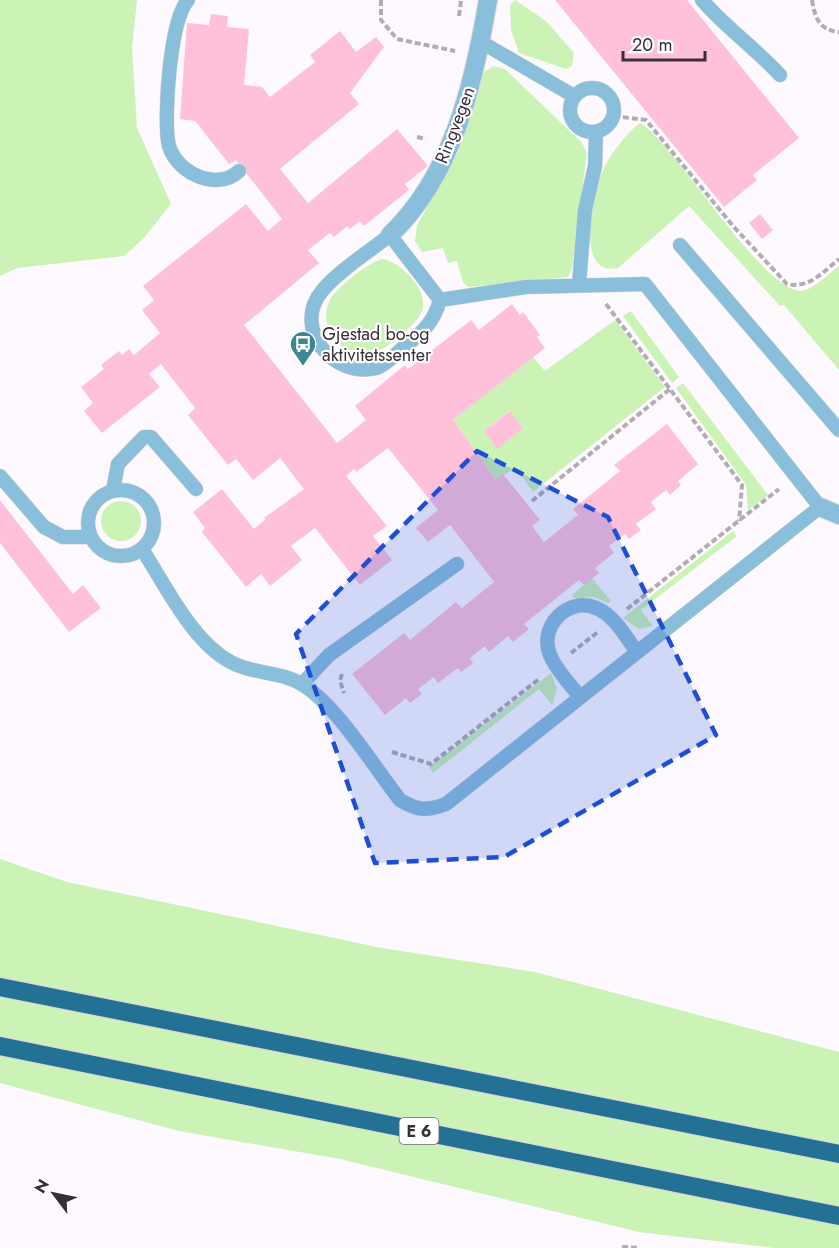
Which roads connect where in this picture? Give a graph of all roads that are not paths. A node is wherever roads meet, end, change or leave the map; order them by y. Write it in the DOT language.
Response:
graph roads {
  1 [pos="188,0"];
  2 [pos="488,0"];
  3 [pos="702,0"];
  4 [pos="480,49"];
  5 [pos="780,75"];
  6 [pos="574,96"];
  7 [pos="596,132"];
  8 [pos="239,171"];
  9 [pos="390,235"];
  10 [pos="680,245"];
  11 [pos="585,284"];
  12 [pos="440,300"];
  13 [pos="839,430"];
  14 [pos="0,476"];
  15 [pos="196,489"];
  16 [pos="113,490"];
  17 [pos="820,507"];
  18 [pos="839,515"];
  19 [pos="91,537"];
  20 [pos="142,549"];
  21 [pos="458,564"];
  22 [pos="637,652"];
  23 [pos="302,684"];
  24 [pos="580,697"];
  25 [pos="0,987"];
  26 [pos="0,1046"];
  27 [pos="839,1154"];
  28 [pos="839,1216"];
  1 -- 8 [label="lane"];
  2 -- 4 [label="street, Ringvegen"];
  3 -- 5 [label="lane"];
  4 -- 6 [label="lane"];
  4 -- 9 [label="street, Ringvegen"];
  6 -- 7 [label="lane"];
  6 -- 7 [label="lane"];
  7 -- 11 [label="lane"];
  9 -- 12 [label="lane"];
  9 -- 12 [label="lane"];
  10 -- 13 [label="lane"];
  11 -- 12 [label="lane"];
  11 -- 17 [label="lane"];
  14 -- 19 [label="lane"];
  15 -- 16 [label="lane"];
  16 -- 19 [label="lane"];
  16 -- 20 [label="lane"];
  17 -- 18 [label="street"];
  17 -- 22 [label="lane"];
  19 -- 20 [label="lane"];
  20 -- 23 [label="lane"];
  21 -- 23 [label="lane"];
  22 -- 24 [label="lane"];
  22 -- 24 [label="lane"];
  23 -- 24 [label="lane"];
  25 -- 27 [label="highway"];
  26 -- 28 [label="highway, E 6"];
}
